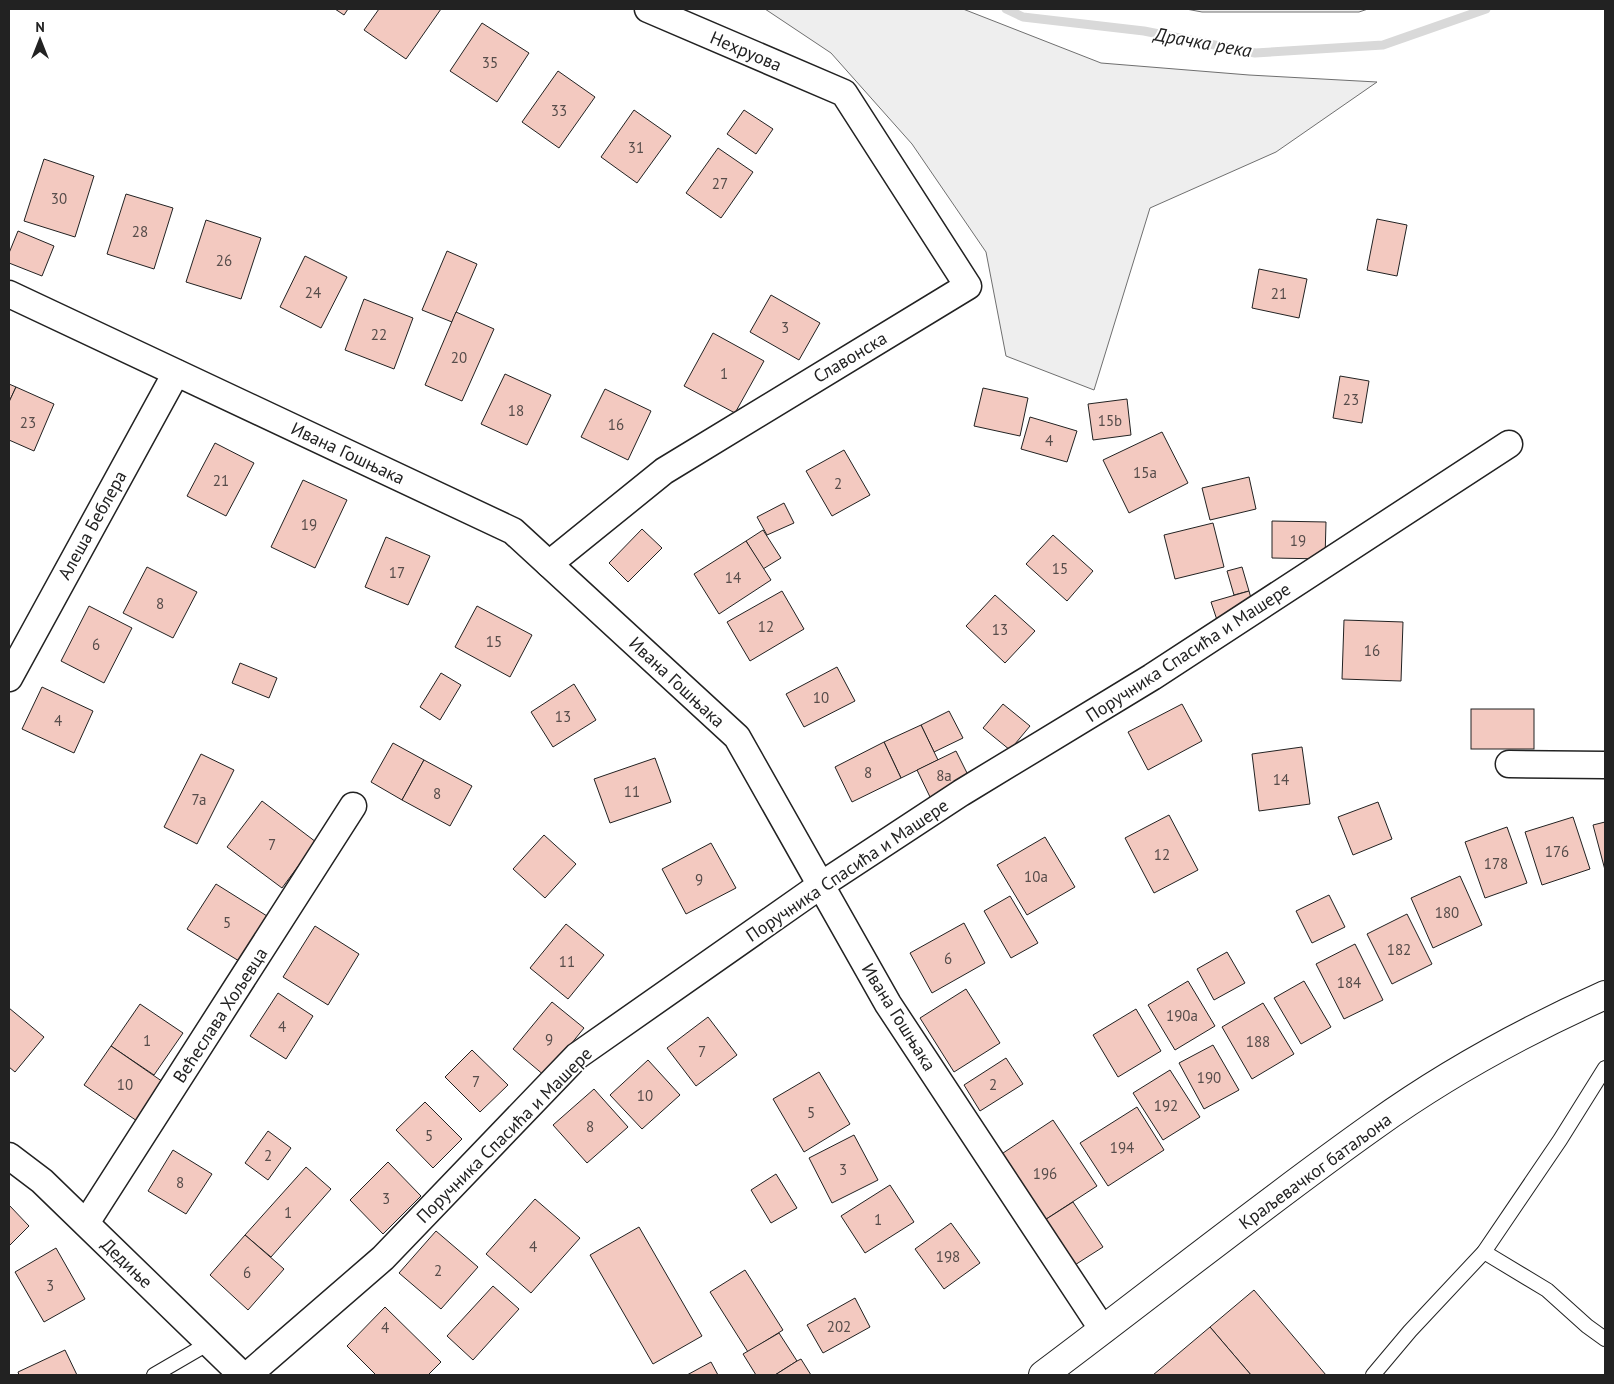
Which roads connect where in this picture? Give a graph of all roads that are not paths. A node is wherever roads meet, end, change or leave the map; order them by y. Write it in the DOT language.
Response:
graph roads {
  1 [pos="648,9"];
  2 [pos="844,93"];
  3 [pos="9,294"];
  4 [pos="176,373"];
  5 [pos="1509,444"];
  6 [pos="548,564"];
  7 [pos="9,678"];
  8 [pos="1509,764"];
  9 [pos="1605,765"];
  10 [pos="353,806"];
  11 [pos="821,885"];
  12 [pos="1605,995"];
  13 [pos="1605,1068"];
  14 [pos="9,1156"];
  15 [pos="86,1223"];
  16 [pos="1484,1252"];
  17 [pos="1103,1330"];
  18 [pos="1605,1339"];
  19 [pos="209,1344"];
  20 [pos="154,1375"];
  21 [pos="242,1375"];
  22 [pos="248,1375"];
  23 [pos="1043,1375"];
  24 [pos="1373,1375"];
  1 -- 2 [label="street, Нехруова"];
  2 -- 6 [label="street, Славонска"];
  3 -- 4 [label="street, Ивана Гошњака"];
  4 -- 6 [label="street, Ивана Гошњака"];
  4 -- 7 [label="street, Алеша Беблера"];
  5 -- 11 [label="street, Поручника Спасића и Машере"];
  6 -- 11 [label="street, Ивана Гошњака"];
  8 -- 9 [label="street"];
  10 -- 15 [label="street, Већеслава Хољевца"];
  11 -- 17 [label="street, Ивана Гошњака"];
  11 -- 22 [label="street, Поручника Спасића и Машере"];
  12 -- 17 [label="main road, Краљевачког батаљона"];
  13 -- 16 [label="lane"];
  14 -- 15 [label="street, Дедиње"];
  15 -- 19 [label="street, Дедиње"];
  16 -- 18 [label="lane"];
  16 -- 24 [label="lane"];
  17 -- 23 [label="main road, Краљевачког батаљона"];
  19 -- 20 [label="lane"];
  19 -- 21 [label="street, Дедиње"];
}
